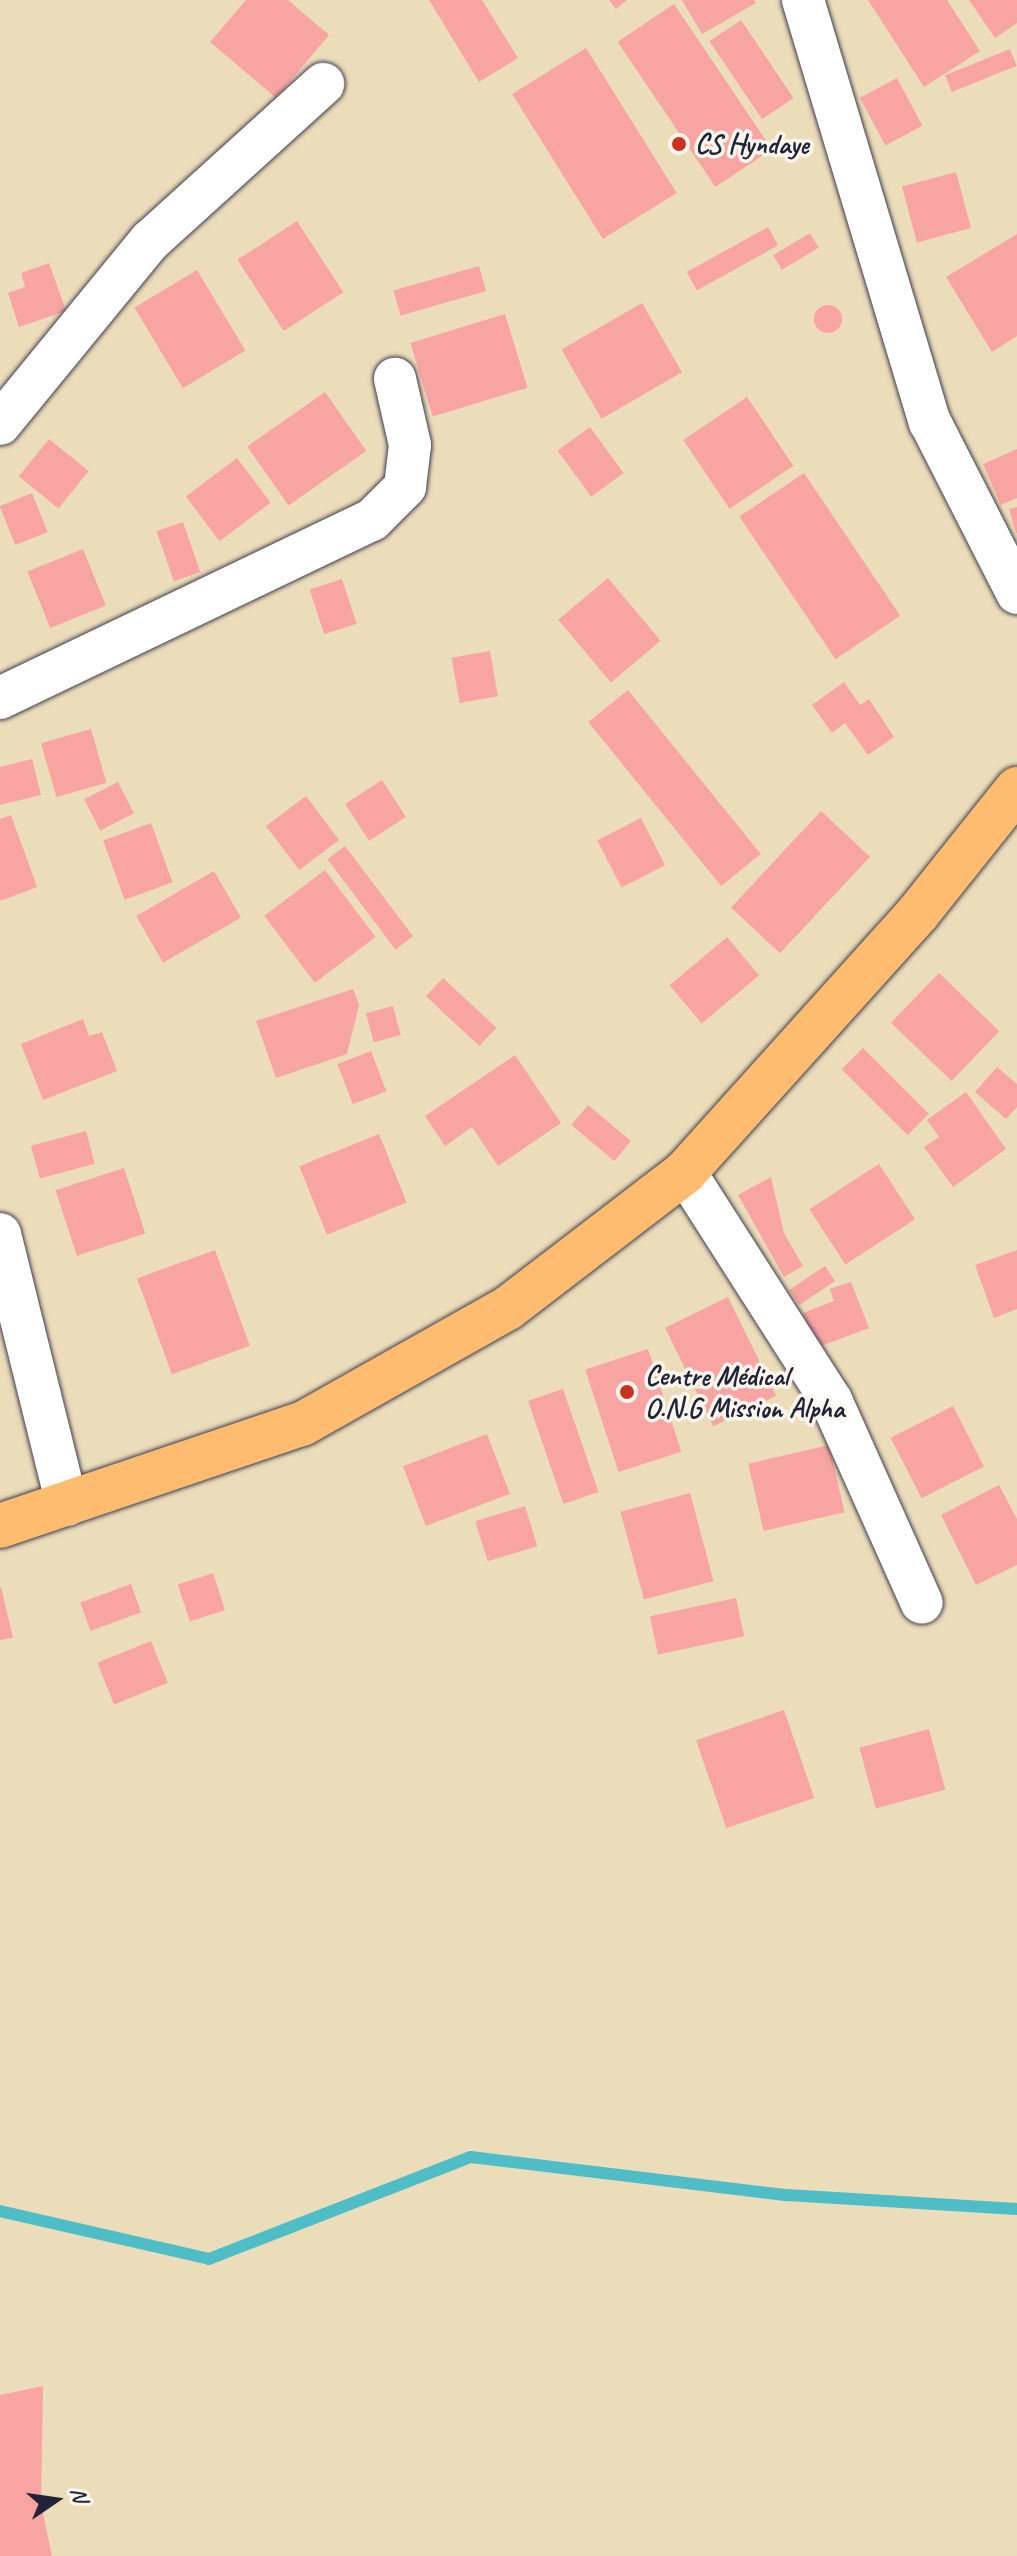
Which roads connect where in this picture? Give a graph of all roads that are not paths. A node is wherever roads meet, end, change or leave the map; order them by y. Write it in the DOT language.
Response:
graph roads {
  1 [pos="803,0"];
  2 [pos="323,84"];
  3 [pos="395,379"];
  4 [pos="0,424"];
  5 [pos="1017,593"];
  6 [pos="0,698"];
  7 [pos="1017,789"];
  8 [pos="685,1172"];
  9 [pos="0,1234"];
  10 [pos="67,1505"];
  11 [pos="0,1526"];
  12 [pos="922,1603"];
  1 -- 5 [label="street"];
  2 -- 4 [label="street"];
  3 -- 6 [label="street"];
  7 -- 8 [label="highway"];
  8 -- 10 [label="highway"];
  8 -- 12 [label="street"];
  9 -- 10 [label="street"];
  10 -- 11 [label="highway"];
}
